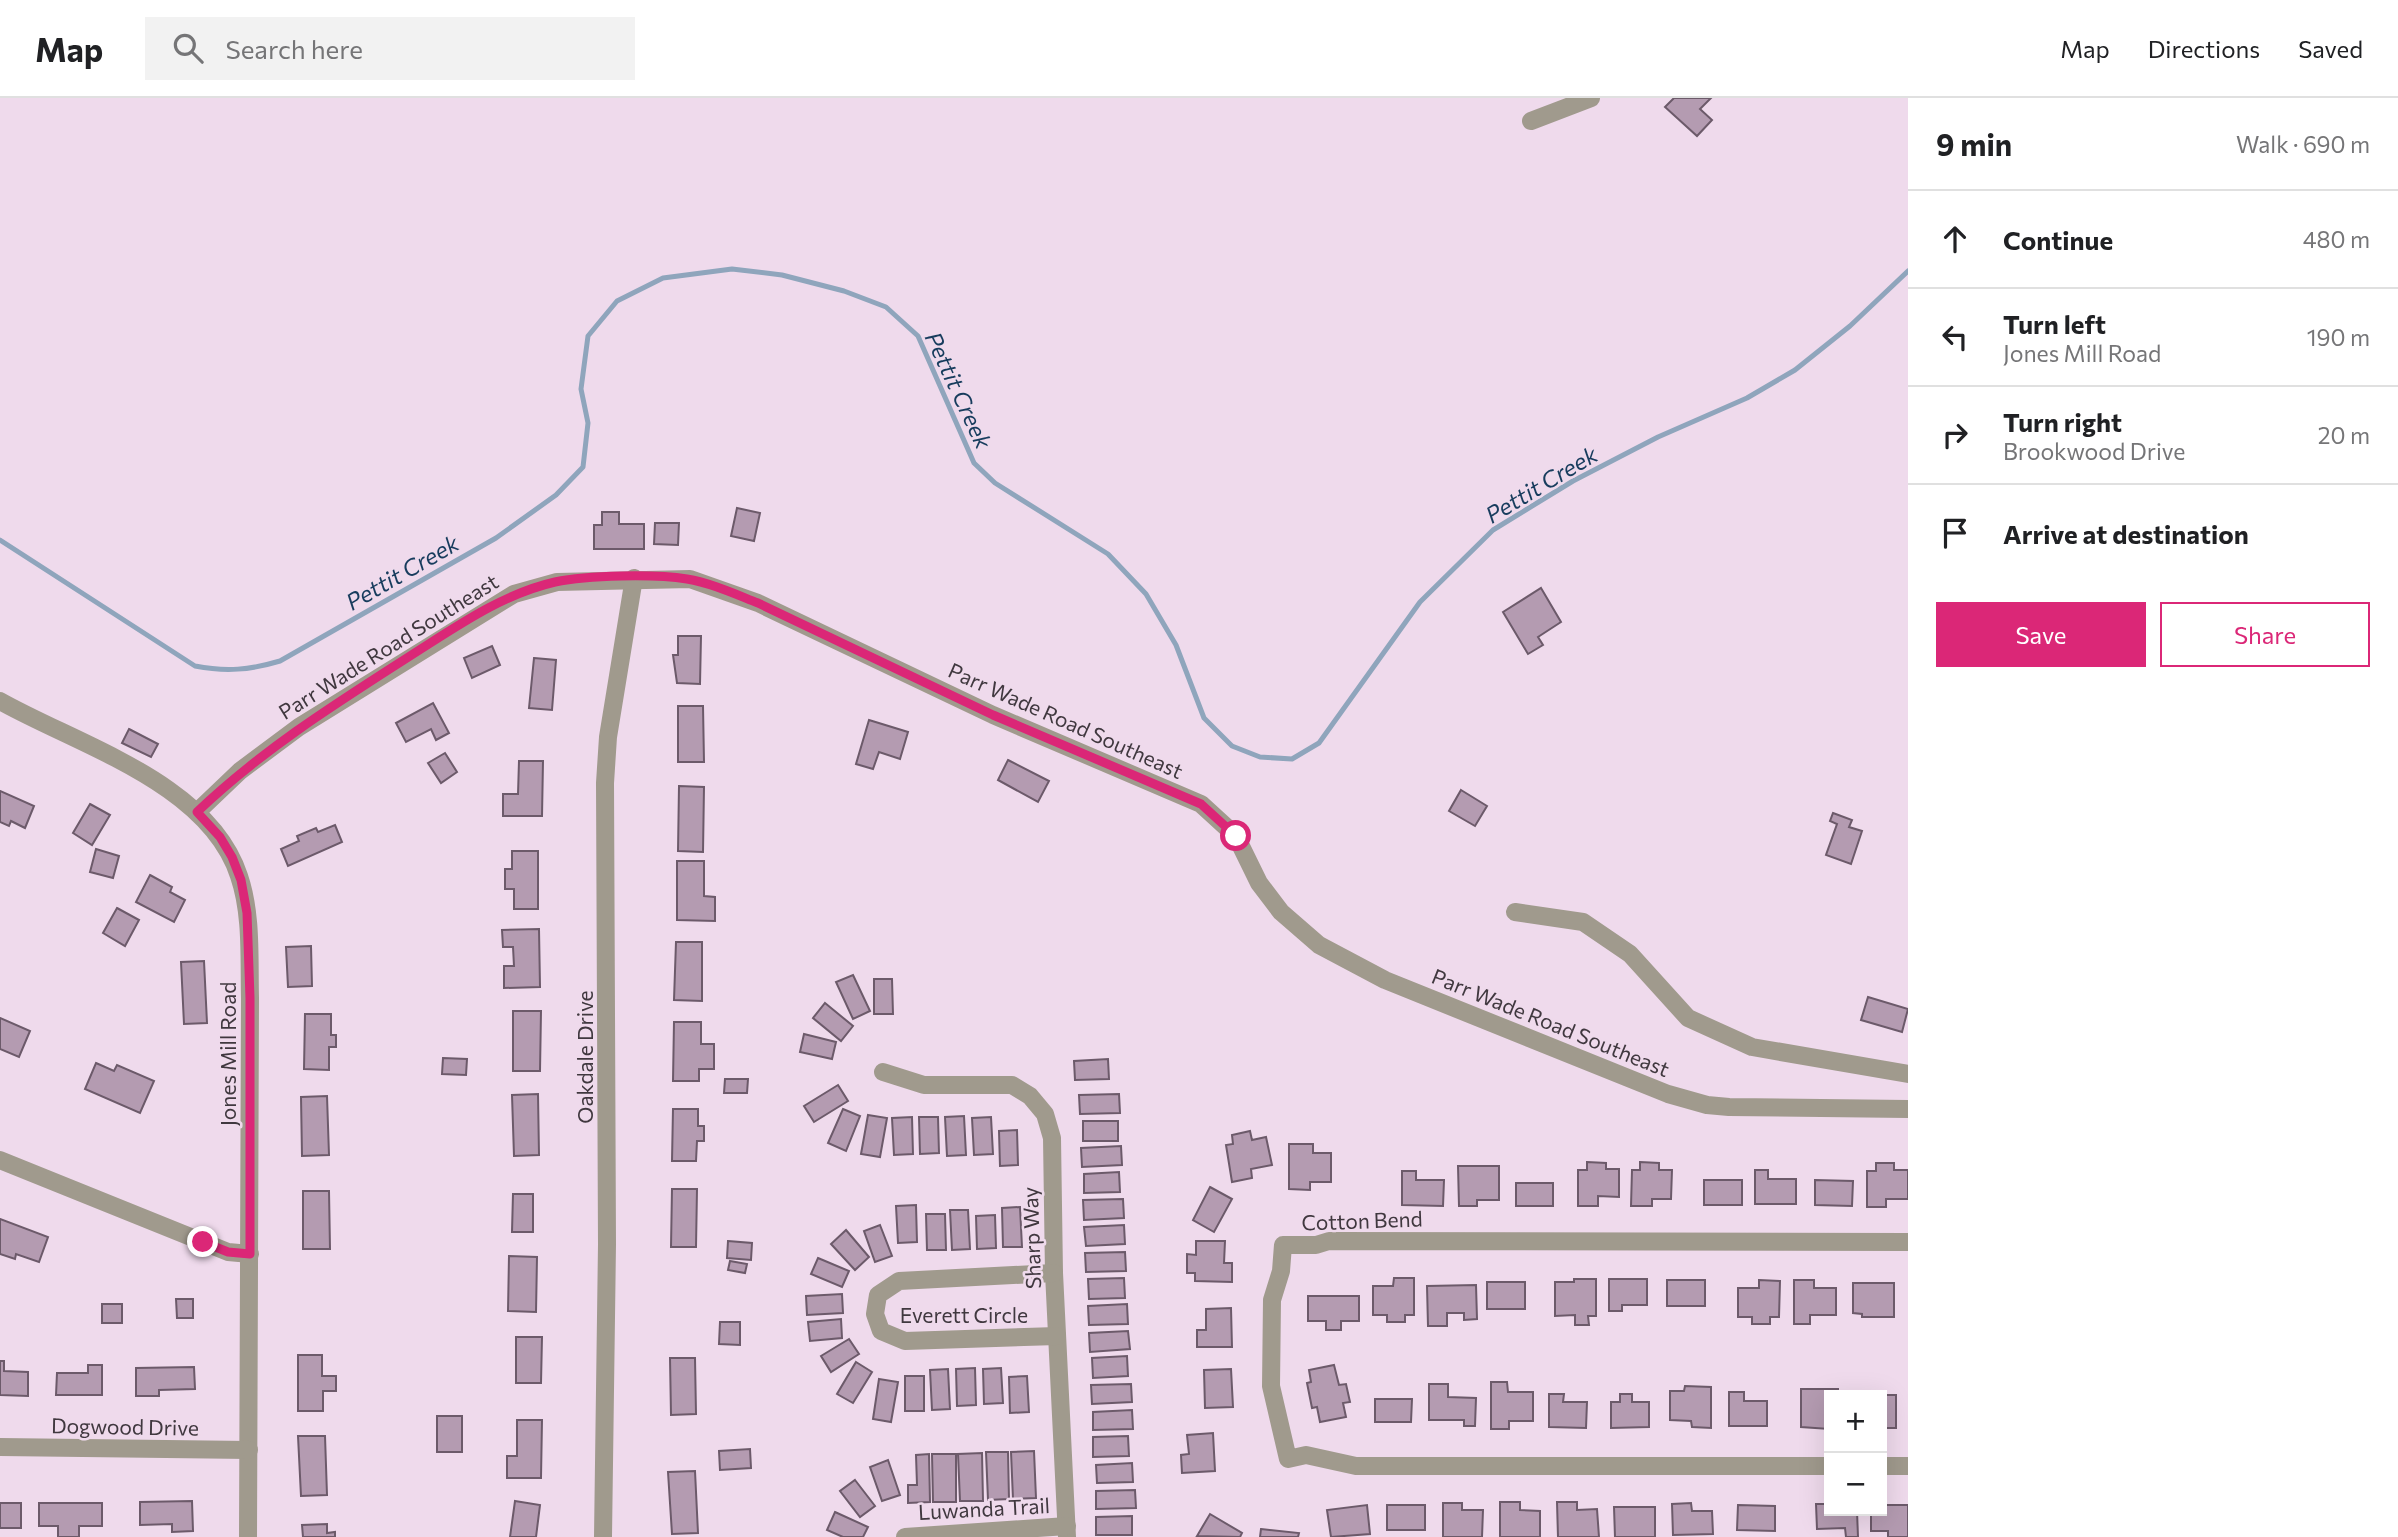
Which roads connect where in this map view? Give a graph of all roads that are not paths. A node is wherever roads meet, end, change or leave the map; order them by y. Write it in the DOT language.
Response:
graph roads {
  1 [pos="1591,98"];
  2 [pos="1531,121"];
  3 [pos="634,578"];
  4 [pos="0,701"];
  5 [pos="197,812"];
  6 [pos="1515,912"];
  7 [pos="883,1072"];
  8 [pos="1908,1074"];
  9 [pos="1908,1109"];
  10 [pos="0,1160"];
  11 [pos="1908,1242"];
  12 [pos="250,1254"];
  13 [pos="1054,1273"];
  14 [pos="1057,1336"];
  15 [pos="0,1447"];
  16 [pos="249,1450"];
  17 [pos="1824,1466"];
  18 [pos="1887,1466"];
  19 [pos="1908,1466"];
  20 [pos="1067,1532"];
  21 [pos="248,1537"];
  22 [pos="603,1537"];
  23 [pos="905,1537"];
  1 -- 2 [label="street"];
  3 -- 5 [label="street, Parr Wade Road Southeast"];
  3 -- 9 [label="street, Parr Wade Road Southeast"];
  3 -- 22 [label="street, Oakdale Drive"];
  4 -- 5 [label="street, Jones Mill Road"];
  5 -- 12 [label="street, Jones Mill Road"];
  6 -- 8 [label="street"];
  7 -- 13 [label="street, Sharp Way"];
  10 -- 12 [label="street"];
  11 -- 17 [label="street, Cotton Bend"];
  12 -- 16 [label="street, Jones Mill Road"];
  13 -- 14 [label="street, Sharp Way"];
  13 -- 14 [label="street, Everett Circle"];
  14 -- 20 [label="street, Sharp Way"];
  15 -- 16 [label="street, Dogwood Drive"];
  16 -- 21 [label="street, Jones Mill Road"];
  18 -- 19 [label="street"];
  20 -- 23 [label="street, Luwanda Trail"];
}
